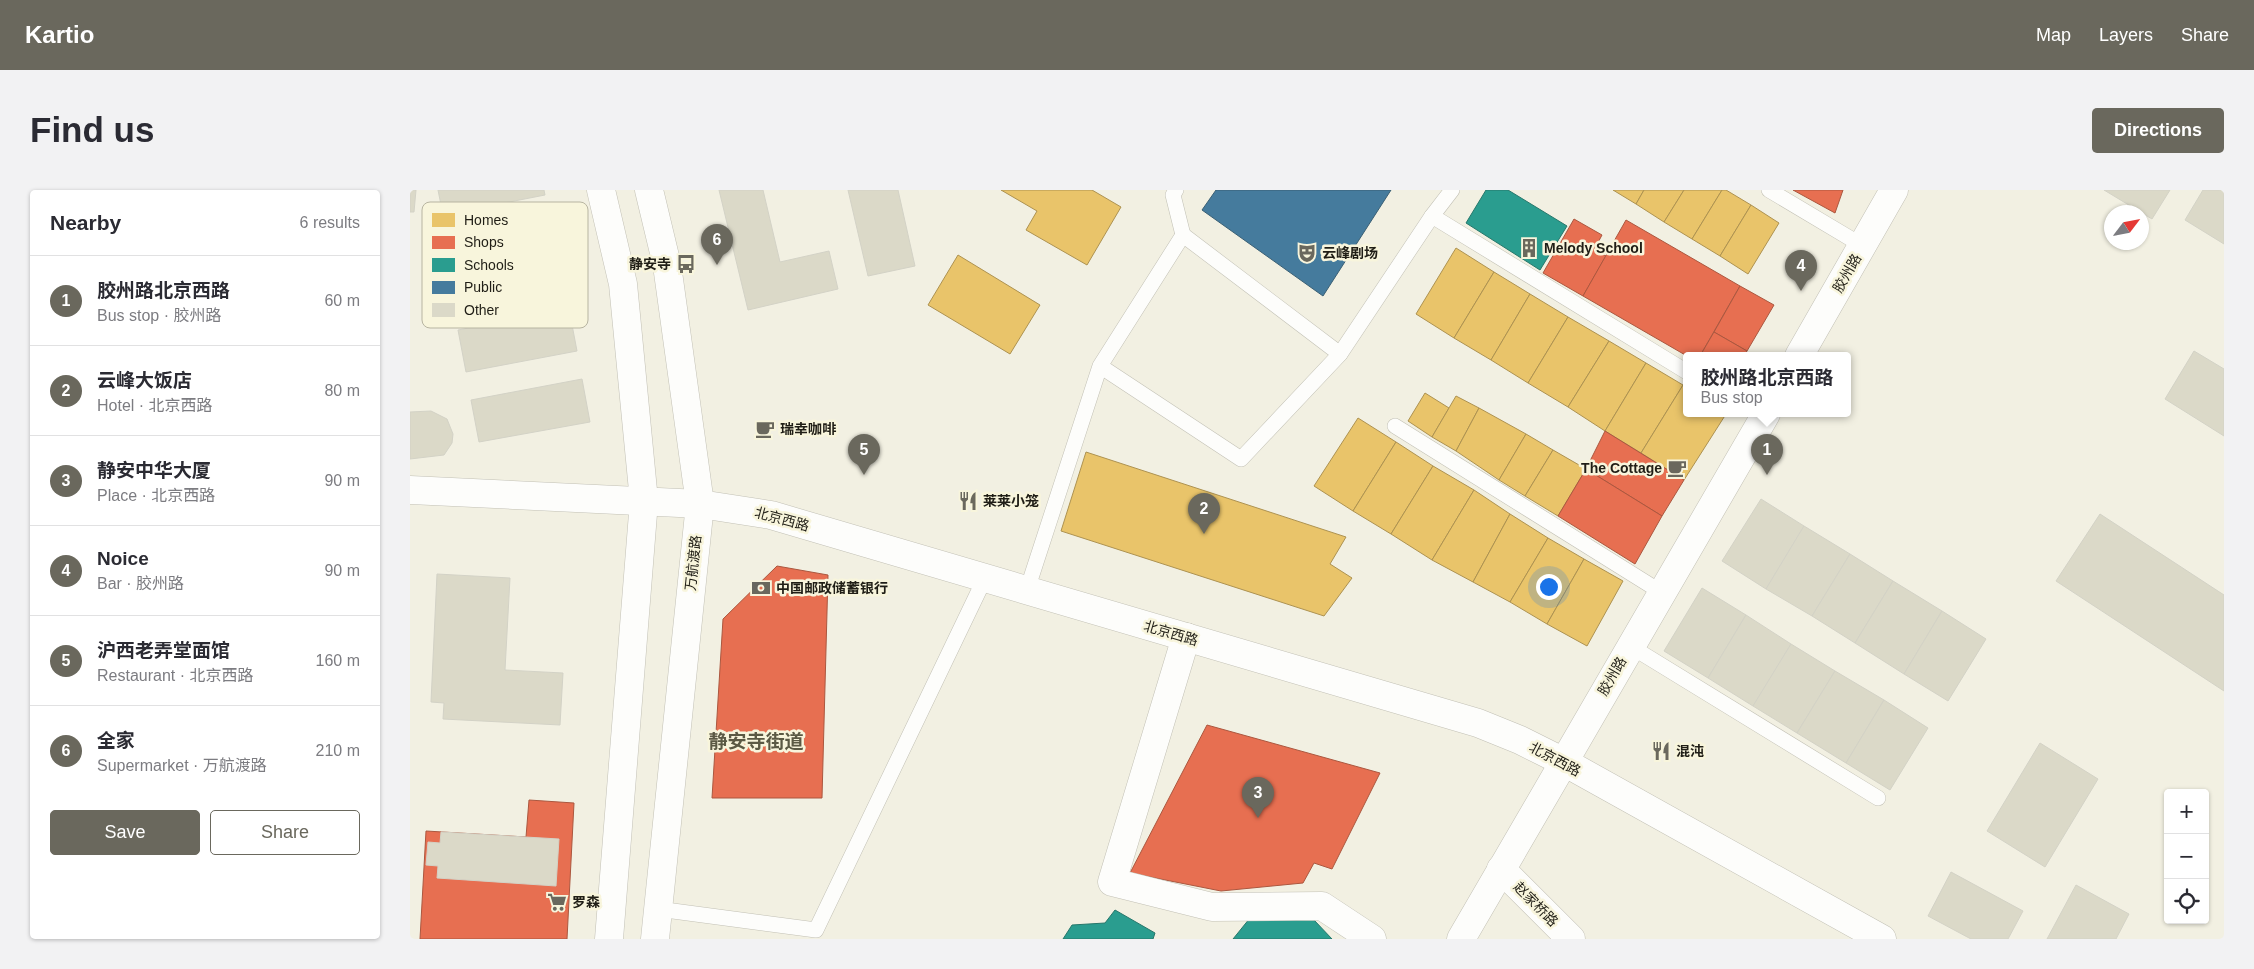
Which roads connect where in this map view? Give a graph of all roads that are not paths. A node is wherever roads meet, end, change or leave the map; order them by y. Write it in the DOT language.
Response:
graph roads {
  1 [pos="600,190"];
  2 [pos="649,190"];
  3 [pos="1176,190"];
  4 [pos="1452,190"];
  5 [pos="1769,190"];
  6 [pos="1894,190"];
  7 [pos="1432,216"];
  8 [pos="1183,235"];
  9 [pos="1863,246"];
  10 [pos="1801,352"];
  11 [pos="1340,354"];
  12 [pos="1100,366"];
  13 [pos="1683,370"];
  14 [pos="1761,417"];
  15 [pos="1395,426"];
  16 [pos="410,490"];
  17 [pos="644,501"];
  18 [pos="700,504"];
  19 [pos="984,578"];
  20 [pos="1027,590"];
  21 [pos="1661,592"];
  22 [pos="1186,638"];
  23 [pos="1630,646"];
  24 [pos="1564,762"];
  25 [pos="1878,798"];
  26 [pos="1501,870"];
  27 [pos="658,909"];
  28 [pos="609,939"];
  29 [pos="655,939"];
  30 [pos="1372,939"];
  31 [pos="1461,939"];
  32 [pos="1571,939"];
  33 [pos="1882,939"];
  1 -- 17 [label="main road"];
  2 -- 18 [label="main road, 万航渡路"];
  3 -- 8 [label="lane"];
  4 -- 7 [label="lane"];
  5 -- 9 [label="lane"];
  6 -- 9 [label="main road, 胶州路"];
  7 -- 11 [label="lane"];
  7 -- 13 [label="lane"];
  8 -- 11 [label="lane"];
  8 -- 12 [label="lane"];
  9 -- 10 [label="main road, 胶州路"];
  11 -- 12 [label="lane"];
  12 -- 20 [label="lane"];
  14 -- 21 [label="main road, 胶州路"];
  15 -- 21 [label="lane"];
  16 -- 17 [label="main road, 北京西路"];
  17 -- 18 [label="main road, 北京西路"];
  17 -- 28 [label="main road"];
  18 -- 19 [label="main road, 北京西路"];
  18 -- 27 [label="main road, 万航渡路"];
  19 -- 20 [label="main road, 北京西路"];
  19 -- 27 [label="lane"];
  20 -- 22 [label="main road, 北京西路"];
  21 -- 23 [label="main road, 胶州路"];
  22 -- 24 [label="main road, 北京西路"];
  22 -- 30 [label="main road"];
  23 -- 24 [label="main road, 胶州路"];
  23 -- 25 [label="lane"];
  24 -- 26 [label="main road, 胶州路"];
  24 -- 33 [label="main road, 北京西路"];
  26 -- 31 [label="main road, 胶州路"];
  26 -- 32 [label="main road, 赵家桥路"];
  27 -- 29 [label="main road, 万航渡路"];
}
